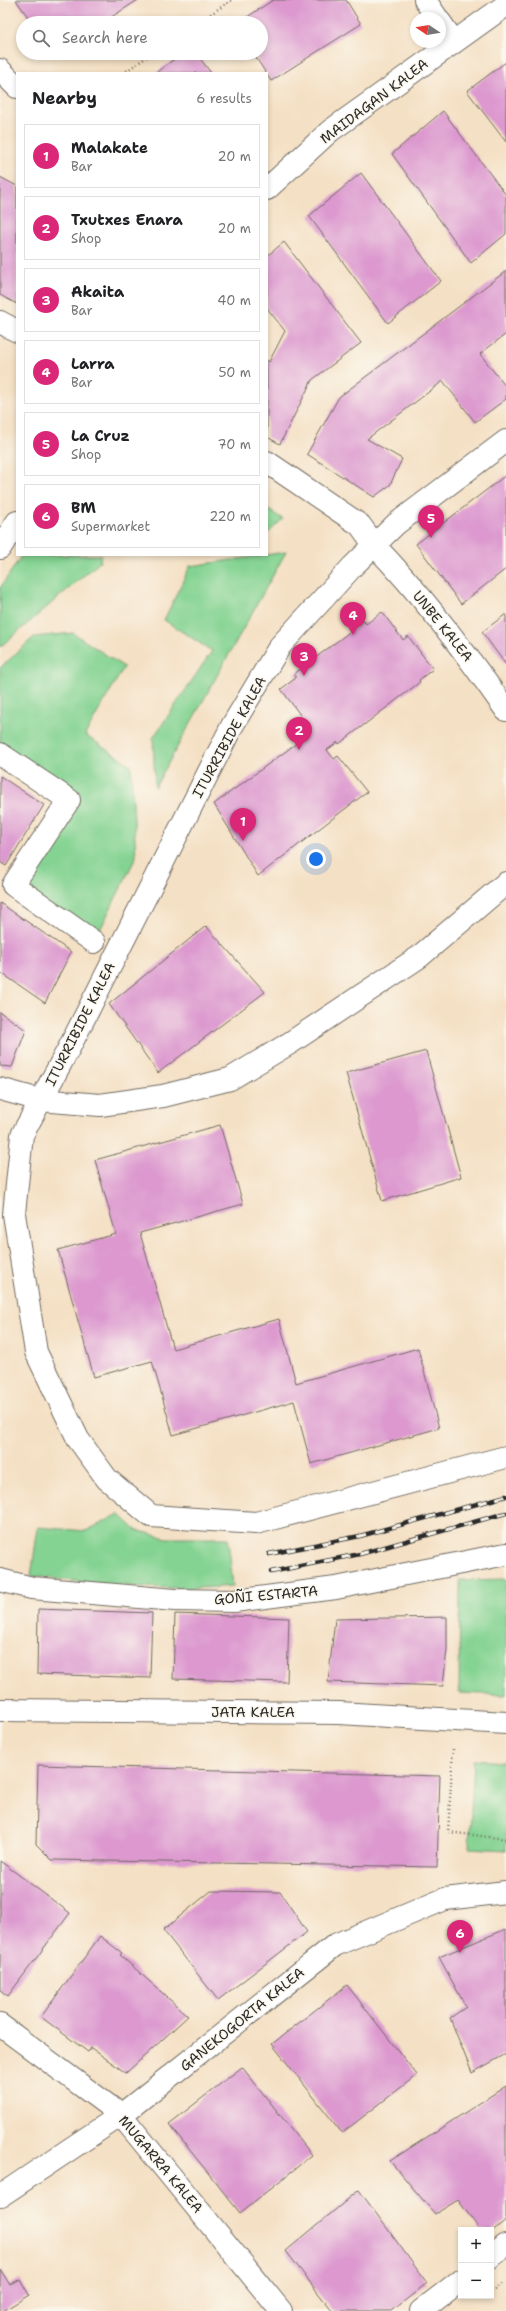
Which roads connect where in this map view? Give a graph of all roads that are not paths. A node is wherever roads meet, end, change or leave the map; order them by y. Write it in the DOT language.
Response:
graph roads {
  1 [pos="424,0"];
  2 [pos="506,5"];
  3 [pos="433,12"];
  4 [pos="446,31"];
  5 [pos="454,42"];
  6 [pos="0,70"];
  7 [pos="16,86"];
  8 [pos="268,188"];
  9 [pos="0,322"];
  10 [pos="16,330"];
  11 [pos="506,441"];
  12 [pos="268,463"];
  13 [pos="16,524"];
  14 [pos="375,546"];
  15 [pos="0,548"];
  16 [pos="506,710"];
  17 [pos="0,754"];
  18 [pos="506,883"];
  19 [pos="94,942"];
  20 [pos="0,1089"];
  21 [pos="40,1100"];
  22 [pos="506,1457"];
  23 [pos="506,1554"];
  24 [pos="0,1580"];
  25 [pos="0,1710"];
  26 [pos="506,1723"];
  27 [pos="506,1892"];
  28 [pos="0,2025"];
  29 [pos="121,2115"];
  30 [pos="0,2196"];
  31 [pos="506,2245"];
  32 [pos="494,2255"];
  33 [pos="458,2282"];
  34 [pos="281,2311"];
  35 [pos="421,2311"];
  1 -- 3 [label="street"];
  2 -- 5 [label="street, MAIDAGAN KALEA"];
  4 -- 5 [label="street"];
  5 -- 8 [label="street, MAIDAGAN KALEA"];
  6 -- 7 [label="street"];
  9 -- 10 [label="street"];
  11 -- 14 [label="street, ITURRIBIDE KALEA"];
  12 -- 14 [label="street, UNBE KALEA"];
  13 -- 15 [label="street"];
  14 -- 16 [label="street, UNBE KALEA"];
  14 -- 21 [label="street, ITURRIBIDE KALEA"];
  17 -- 19 [label="street"];
  18 -- 21 [label="street"];
  20 -- 21 [label="street"];
  21 -- 22 [label="street, ITURRIBIDE KALEA"];
  23 -- 24 [label="street, GOÑI ESTARTA"];
  25 -- 26 [label="street, JATA KALEA"];
  27 -- 29 [label="street, GANEKOGORTA KALEA"];
  28 -- 29 [label="street, MUGARRA KALEA"];
  29 -- 30 [label="street, GANEKOGORTA KALEA"];
  29 -- 34 [label="street, MUGARRA KALEA"];
  31 -- 32 [label="street"];
  33 -- 35 [label="street"];
}
